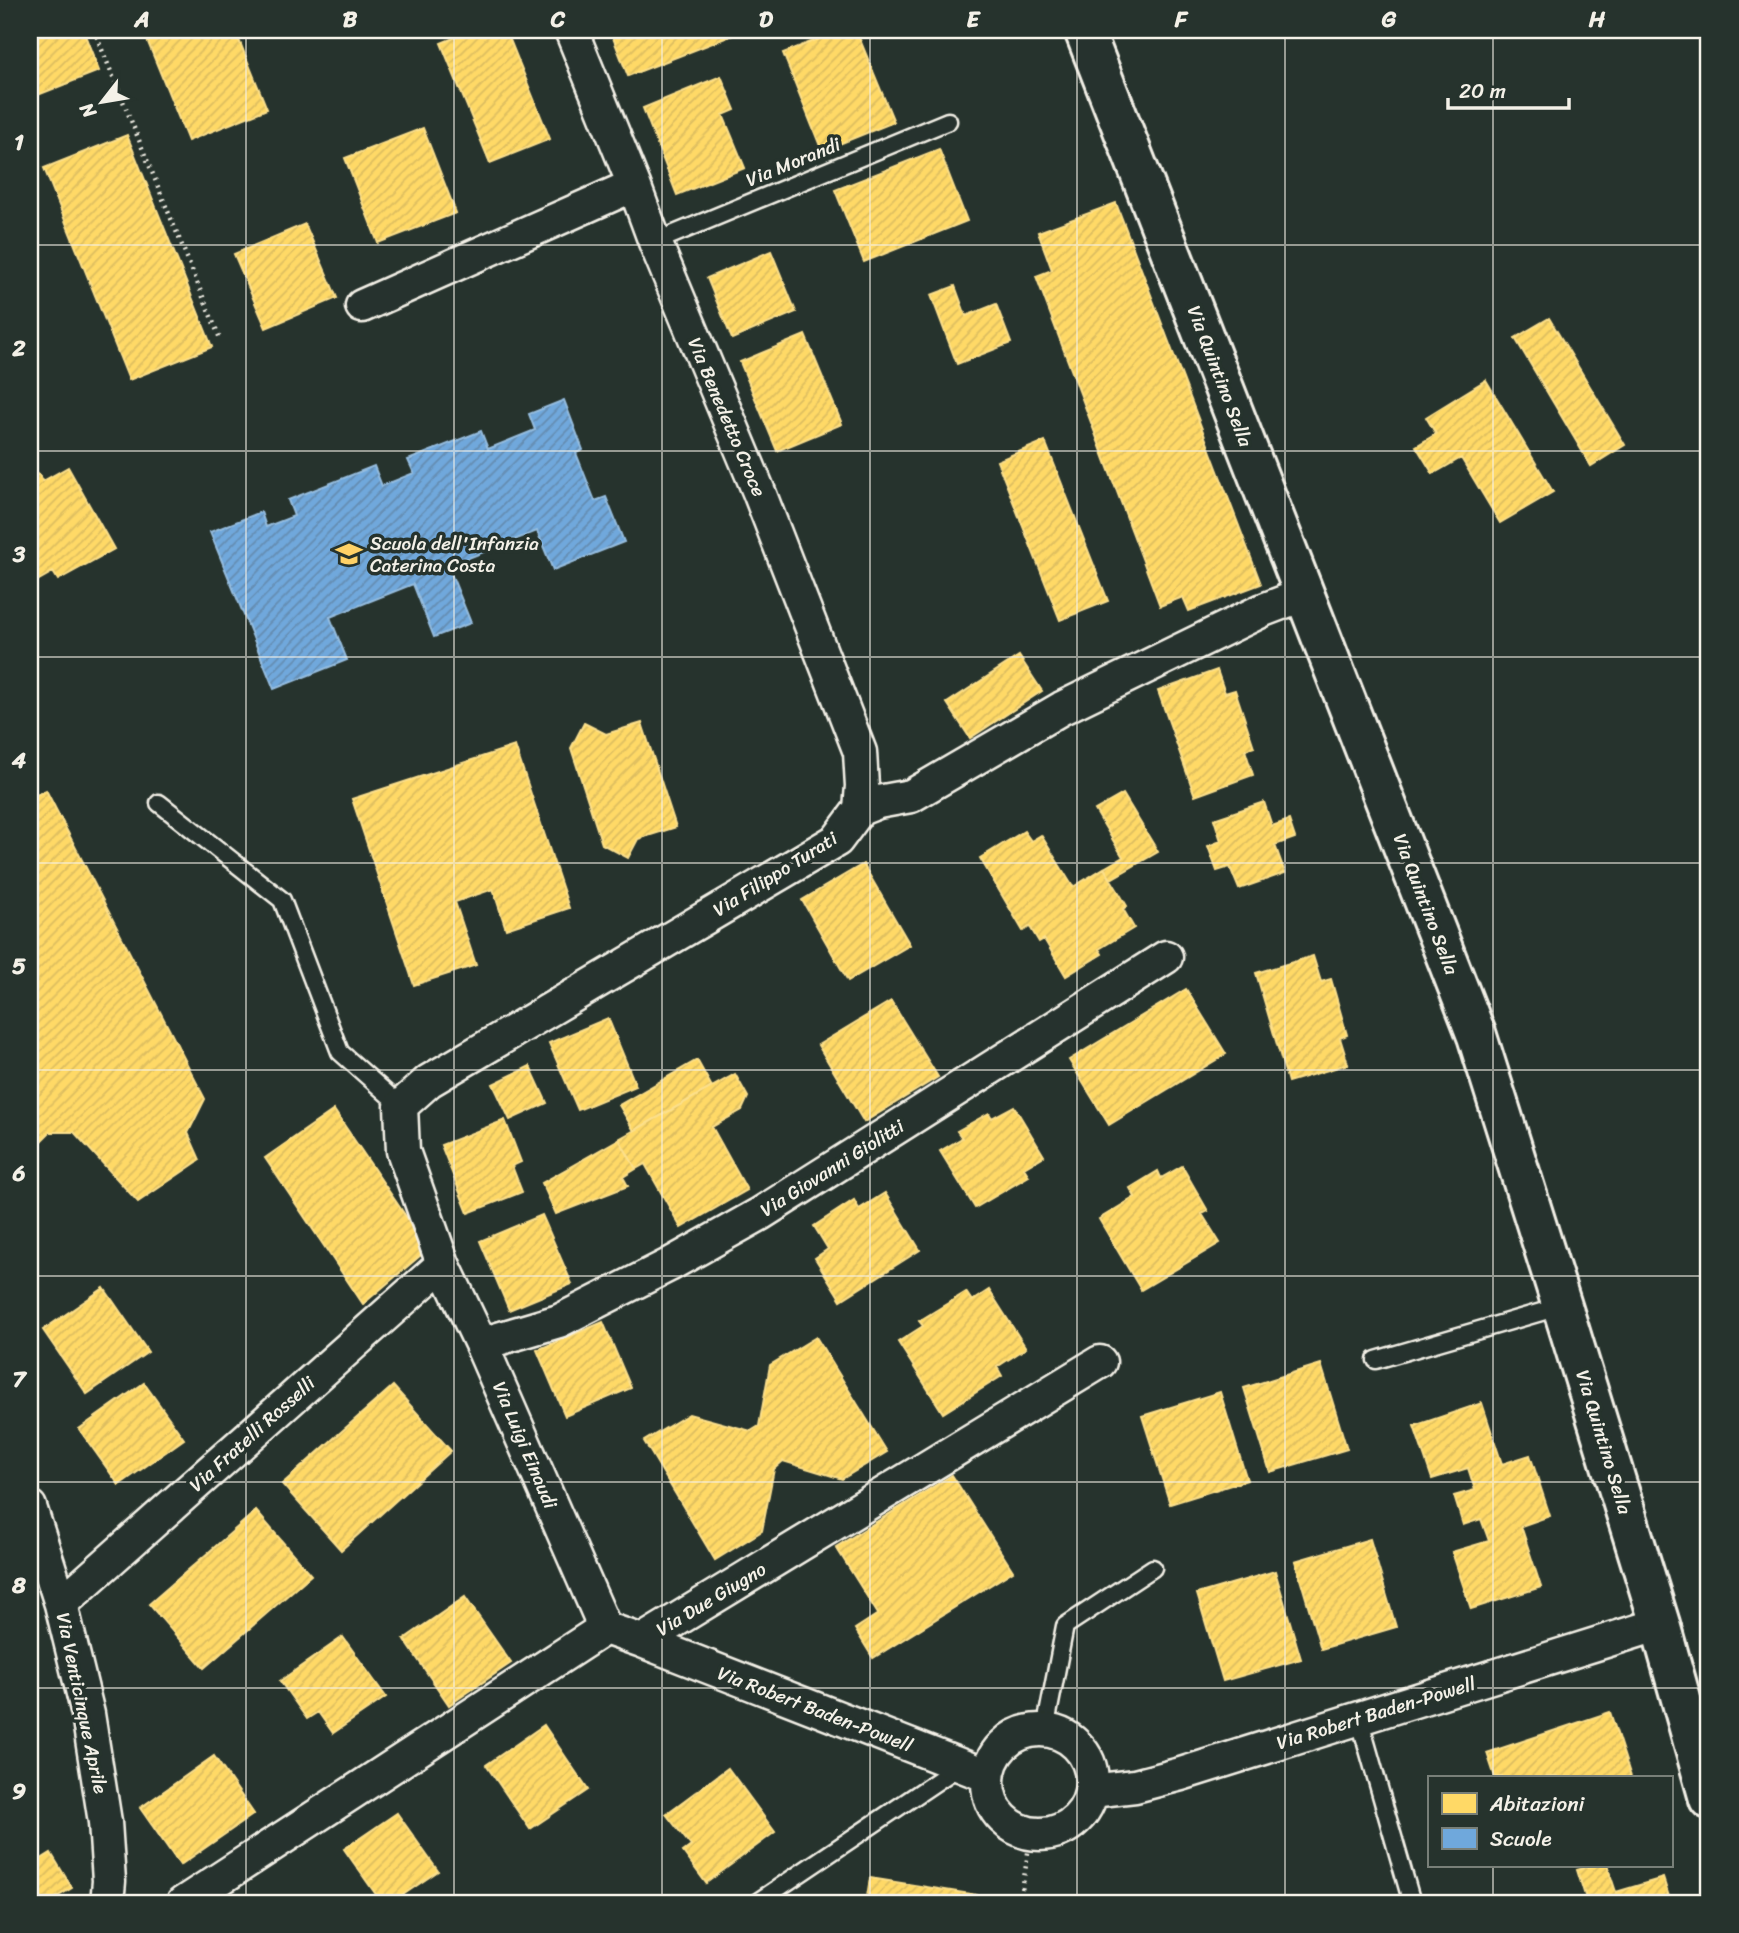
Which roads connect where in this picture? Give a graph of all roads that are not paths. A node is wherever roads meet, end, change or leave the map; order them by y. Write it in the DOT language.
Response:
graph roads {
  1 [pos="571,30"];
  2 [pos="1084,30"];
  3 [pos="948,121"];
  4 [pos="634,186"];
  5 [pos="655,242"];
  6 [pos="362,306"];
  7 [pos="1305,594"];
  8 [pos="159,803"];
  9 [pos="860,808"];
  10 [pos="1166,957"];
  11 [pos="401,1106"];
  12 [pos="443,1264"];
  13 [pos="1562,1306"];
  14 [pos="481,1345"];
  15 [pos="1376,1360"];
  16 [pos="1100,1362"];
  17 [pos="30,1507"];
  18 [pos="1153,1568"];
  19 [pos="61,1604"];
  20 [pos="1660,1624"];
  21 [pos="604,1628"];
  22 [pos="642,1641"];
  23 [pos="1359,1718"];
  24 [pos="1045,1730"];
  25 [pos="974,1771"];
  26 [pos="1091,1791"];
  27 [pos="1709,1799"];
  28 [pos="107,1903"];
  29 [pos="183,1903"];
  30 [pos="756,1903"];
  31 [pos="1412,1903"];
  1 -- 4 [label="street, Via Benedetto Croce"];
  2 -- 7 [label="street, Via Quintino Sella"];
  3 -- 5 [label="lane, Via Morandi"];
  4 -- 5 [label="street, Via Benedetto Croce"];
  4 -- 6 [label="street"];
  5 -- 9 [label="street, Via Benedetto Croce"];
  7 -- 9 [label="street"];
  7 -- 13 [label="street, Via Quintino Sella"];
  8 -- 11 [label="lane"];
  9 -- 11 [label="street, Via Filippo Turati"];
  10 -- 14 [label="street, Via Giovanni Giolitti"];
  11 -- 12 [label="street"];
  12 -- 14 [label="street, Via Luigi Einaudi"];
  12 -- 19 [label="street, Via Fratelli Rosselli"];
  13 -- 15 [label="lane"];
  13 -- 20 [label="street, Via Quintino Sella"];
  14 -- 21 [label="street, Via Luigi Einaudi"];
  16 -- 22 [label="street, Via Due Giugno"];
  17 -- 19 [label="street, Via Venticinque Aprile"];
  18 -- 24 [label="lane"];
  19 -- 28 [label="street, Via Venticinque Aprile"];
  20 -- 23 [label="street, Via Robert Baden-Powell"];
  20 -- 27 [label="street, Via Quintino Sella"];
  21 -- 22 [label="street, Via Due Giugno"];
  21 -- 29 [label="street"];
  22 -- 25 [label="street, Via Robert Baden-Powell"];
  23 -- 26 [label="street, Via Robert Baden-Powell"];
  23 -- 31 [label="lane"];
  24 -- 25 [label="street"];
  24 -- 26 [label="street"];
  25 -- 26 [label="street"];
  25 -- 30 [label="lane"];
}
